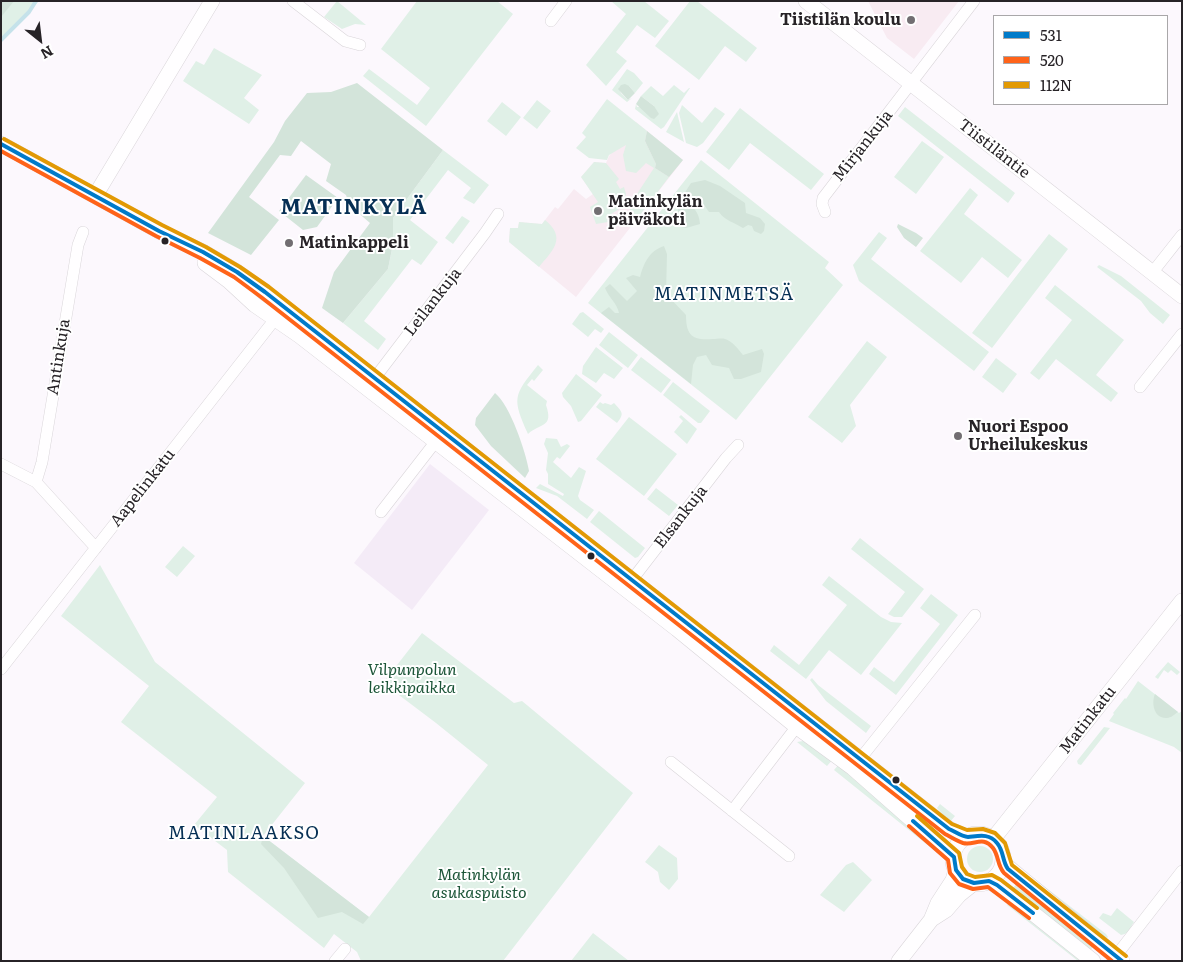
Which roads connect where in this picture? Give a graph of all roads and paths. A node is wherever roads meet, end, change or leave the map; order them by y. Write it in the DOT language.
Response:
graph roads {
  1 [pos="212,1"];
  2 [pos="293,1"];
  3 [pos="566,1"];
  4 [pos="806,1"];
  5 [pos="974,1"];
  6 [pos="551,21"];
  7 [pos="360,45"];
  8 [pos="911,84"];
  9 [pos="1,144"];
  10 [pos="95,196"];
  11 [pos="825,212"];
  12 [pos="498,214"];
  13 [pos="83,232"];
  14 [pos="1182,235"];
  15 [pos="1152,272"];
  16 [pos="1182,296"];
  17 [pos="280,314"];
  18 [pos="1182,334"];
  19 [pos="370,383"];
  20 [pos="1140,388"];
  21 [pos="439,437"];
  22 [pos="738,445"];
  23 [pos="1,464"];
  24 [pos="36,482"];
  25 [pos="381,512"];
  26 [pos="96,548"];
  27 [pos="629,584"];
  28 [pos="1182,601"];
  29 [pos="975,615"];
  30 [pos="1,669"];
  31 [pos="801,721"];
  32 [pos="670,762"];
  33 [pos="856,763"];
  34 [pos="732,811"];
  35 [pos="966,837"];
  36 [pos="993,839"];
  37 [pos="789,856"];
  38 [pos="955,863"];
  39 [pos="1003,863"];
  40 [pos="1182,871"];
  41 [pos="981,882"];
  42 [pos="931,920"];
  43 [pos="345,949"];
  44 [pos="1117,959"];
  45 [pos="335,961"];
  46 [pos="899,961"];
  47 [pos="1093,961"];
  1 -- 10 [label="main road"];
  2 -- 7 [label="street"];
  3 -- 6 [label="street"];
  4 -- 8 [label="main road, Tiistiläntie"];
  5 -- 8 [label="street, Mirjankuja"];
  8 -- 11 [label="street, Mirjankuja"];
  8 -- 15 [label="main road, Tiistiläntie"];
  9 -- 10 [label="main road"];
  10 -- 17 [label="main road"];
  12 -- 19 [label="street, Leilankuja"];
  13 -- 24 [label="street, Antinkuja"];
  14 -- 15 [label="street"];
  15 -- 16 [label="main road, Tiistiläntie"];
  17 -- 19 [label="main road"];
  17 -- 26 [label="street, Aapelinkatu"];
  18 -- 20 [label="street"];
  19 -- 21 [label="main road"];
  21 -- 25 [label="street"];
  21 -- 27 [label="main road"];
  22 -- 27 [label="street, Elsankuja"];
  23 -- 24 [label="street"];
  24 -- 26 [label="street"];
  26 -- 30 [label="street, Aapelinkatu"];
  27 -- 31 [label="main road"];
  28 -- 36 [label="main road, Matinkatu"];
  29 -- 33 [label="street"];
  31 -- 33 [label="main road"];
  31 -- 34 [label="street"];
  32 -- 34 [label="street"];
  33 -- 35 [label="main road"];
  33 -- 38 [label="main road"];
  34 -- 37 [label="street"];
  35 -- 36 [label="main road"];
  35 -- 38 [label="main road"];
  36 -- 39 [label="main road"];
  38 -- 41 [label="main road"];
  38 -- 42 [label="main road"];
  39 -- 41 [label="main road"];
  39 -- 44 [label="main road"];
  40 -- 44 [label="street"];
  41 -- 42 [label="main road"];
  41 -- 47 [label="main road"];
  42 -- 46 [label="main road"];
  43 -- 45 [label="street"];
}
